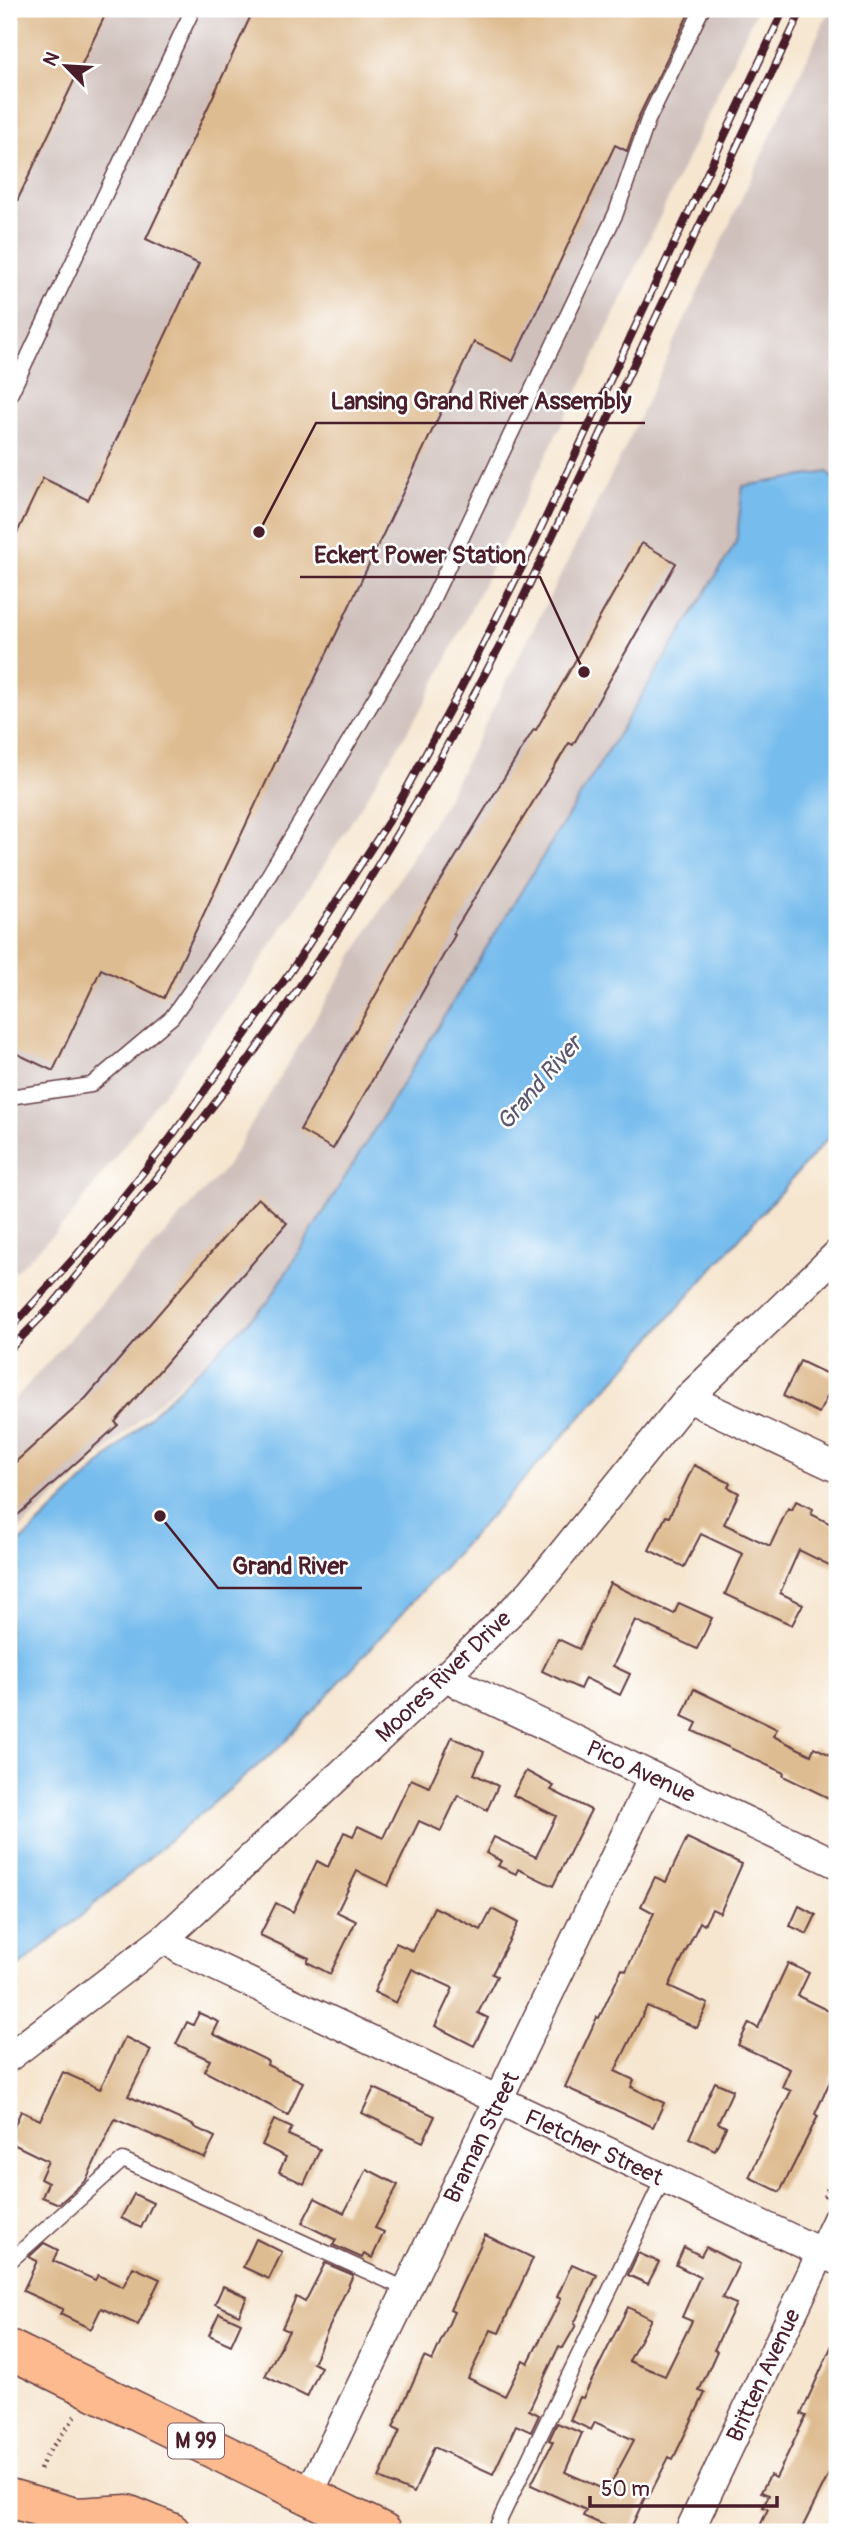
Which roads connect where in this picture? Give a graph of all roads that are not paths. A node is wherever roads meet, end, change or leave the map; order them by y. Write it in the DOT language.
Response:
graph roads {
  1 [pos="193,9"];
  2 [pos="702,9"];
  3 [pos="9,397"];
  4 [pos="9,1097"];
  5 [pos="837,1254"];
  6 [pos="688,1398"];
  7 [pos="837,1468"];
  8 [pos="446,1676"];
  9 [pos="653,1777"];
  10 [pos="837,1864"];
  11 [pos="165,1938"];
  12 [pos="9,2057"];
  13 [pos="498,2102"];
  14 [pos="663,2179"];
  15 [pos="837,2219"];
  16 [pos="829,2256"];
  17 [pos="9,2262"];
  18 [pos="408,2290"];
  19 [pos="9,2349"];
  20 [pos="9,2498"];
  21 [pos="309,2514"];
  22 [pos="84,2527"];
  23 [pos="172,2532"];
  24 [pos="383,2532"];
  25 [pos="494,2532"];
  26 [pos="689,2532"];
  1 -- 3 [label="lane"];
  2 -- 4 [label="lane"];
  5 -- 6 [label="street, Moores River Drive"];
  6 -- 7 [label="street"];
  6 -- 8 [label="street, Moores River Drive"];
  8 -- 9 [label="street, Pico Avenue"];
  8 -- 11 [label="street, Moores River Drive"];
  9 -- 10 [label="street, Pico Avenue"];
  9 -- 13 [label="street, Braman Street"];
  11 -- 12 [label="street, Moores River Drive"];
  11 -- 13 [label="street, Fletcher Street"];
  13 -- 14 [label="street, Fletcher Street"];
  13 -- 18 [label="street, Braman Street"];
  14 -- 16 [label="street, Fletcher Street"];
  14 -- 25 [label="lane"];
  15 -- 16 [label="street, Britten Avenue"];
  16 -- 26 [label="street, Britten Avenue"];
  17 -- 18 [label="lane"];
  18 -- 21 [label="street, Braman Street"];
  19 -- 21 [label="main road, M 99"];
  20 -- 22 [label="main road"];
  21 -- 24 [label="main road, M 99"];
  22 -- 23 [label="main road"];
}
